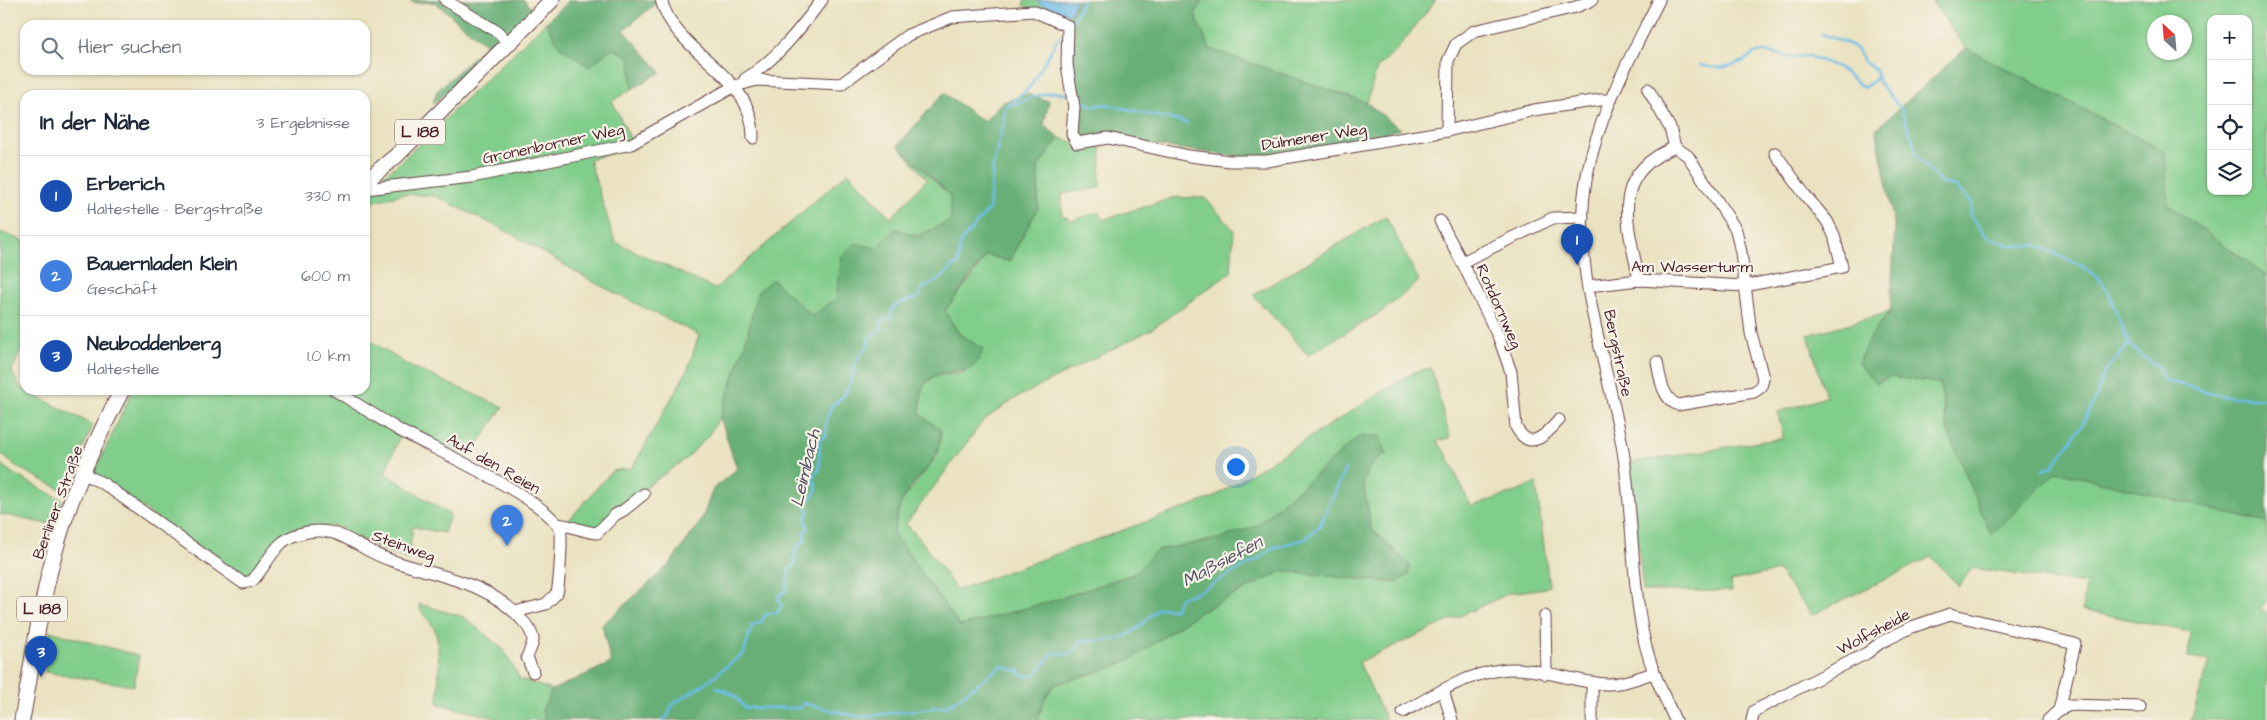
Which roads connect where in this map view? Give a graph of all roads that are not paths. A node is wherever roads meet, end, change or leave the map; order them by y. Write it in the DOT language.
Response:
graph roads {
  1 [pos="445,0"];
  2 [pos="552,0"];
  3 [pos="661,0"];
  4 [pos="822,0"];
  5 [pos="1592,0"];
  6 [pos="1659,0"];
  7 [pos="1068,29"];
  8 [pos="508,43"];
  9 [pos="735,86"];
  10 [pos="1648,89"];
  11 [pos="1612,100"];
  12 [pos="1447,131"];
  13 [pos="753,138"];
  14 [pos="1675,147"];
  15 [pos="1775,153"];
  16 [pos="370,178"];
  17 [pos="370,188"];
  18 [pos="1583,217"];
  19 [pos="1440,221"];
  20 [pos="1462,262"];
  21 [pos="1638,280"];
  22 [pos="1588,286"];
  23 [pos="1744,286"];
  24 [pos="1657,362"];
  25 [pos="120,395"];
  26 [pos="342,395"];
  27 [pos="1559,420"];
  28 [pos="84,474"];
  29 [pos="644,494"];
  30 [pos="557,524"];
  31 [pos="515,612"];
  32 [pos="1545,616"];
  33 [pos="533,672"];
  34 [pos="1654,672"];
  35 [pos="1546,674"];
  36 [pos="1592,682"];
  37 [pos="1444,690"];
  38 [pos="2140,707"];
  39 [pos="2059,710"];
  40 [pos="1403,712"];
  41 [pos="22,720"];
  42 [pos="1452,720"];
  43 [pos="1592,720"];
  44 [pos="1674,720"];
  45 [pos="1752,720"];
  46 [pos="2048,720"];
  1 -- 8 [label="street"];
  2 -- 8 [label="main road, L 188"];
  3 -- 9 [label="street"];
  4 -- 9 [label="street, Gronenborner Weg"];
  5 -- 12 [label="street"];
  6 -- 11 [label="street, Bergstraße"];
  7 -- 9 [label="street, Gronenborner Weg"];
  7 -- 12 [label="street, Dülmener Weg"];
  8 -- 16 [label="main road, L 188"];
  9 -- 13 [label="street"];
  9 -- 17 [label="street, Gronenborner Weg"];
  10 -- 14 [label="street"];
  11 -- 12 [label="street, Dülmener Weg"];
  11 -- 18 [label="street, Bergstraße"];
  14 -- 21 [label="street"];
  14 -- 23 [label="street"];
  15 -- 23 [label="street, Am Wasserturm"];
  18 -- 20 [label="street"];
  18 -- 22 [label="street, Bergstraße"];
  19 -- 20 [label="street, Rotdornweg"];
  20 -- 27 [label="street, Rotdornweg"];
  21 -- 22 [label="street, Am Wasserturm"];
  21 -- 23 [label="street, Am Wasserturm"];
  22 -- 34 [label="street, Bergstraße"];
  23 -- 24 [label="street"];
  25 -- 28 [label="main road, Berliner Straße / L 188"];
  26 -- 30 [label="street, Auf den Reien"];
  28 -- 31 [label="street, Steinweg"];
  28 -- 41 [label="main road, Berliner Straße / L 188"];
  29 -- 30 [label="street"];
  30 -- 31 [label="street"];
  31 -- 33 [label="street, Steinweg"];
  32 -- 35 [label="street"];
  34 -- 36 [label="street"];
  34 -- 44 [label="street, Bergstraße"];
  35 -- 36 [label="street"];
  35 -- 37 [label="street"];
  36 -- 43 [label="street"];
  37 -- 40 [label="street"];
  37 -- 42 [label="street"];
  38 -- 39 [label="street"];
  39 -- 45 [label="street, Wolfsheide"];
  39 -- 46 [label="street"];
}
